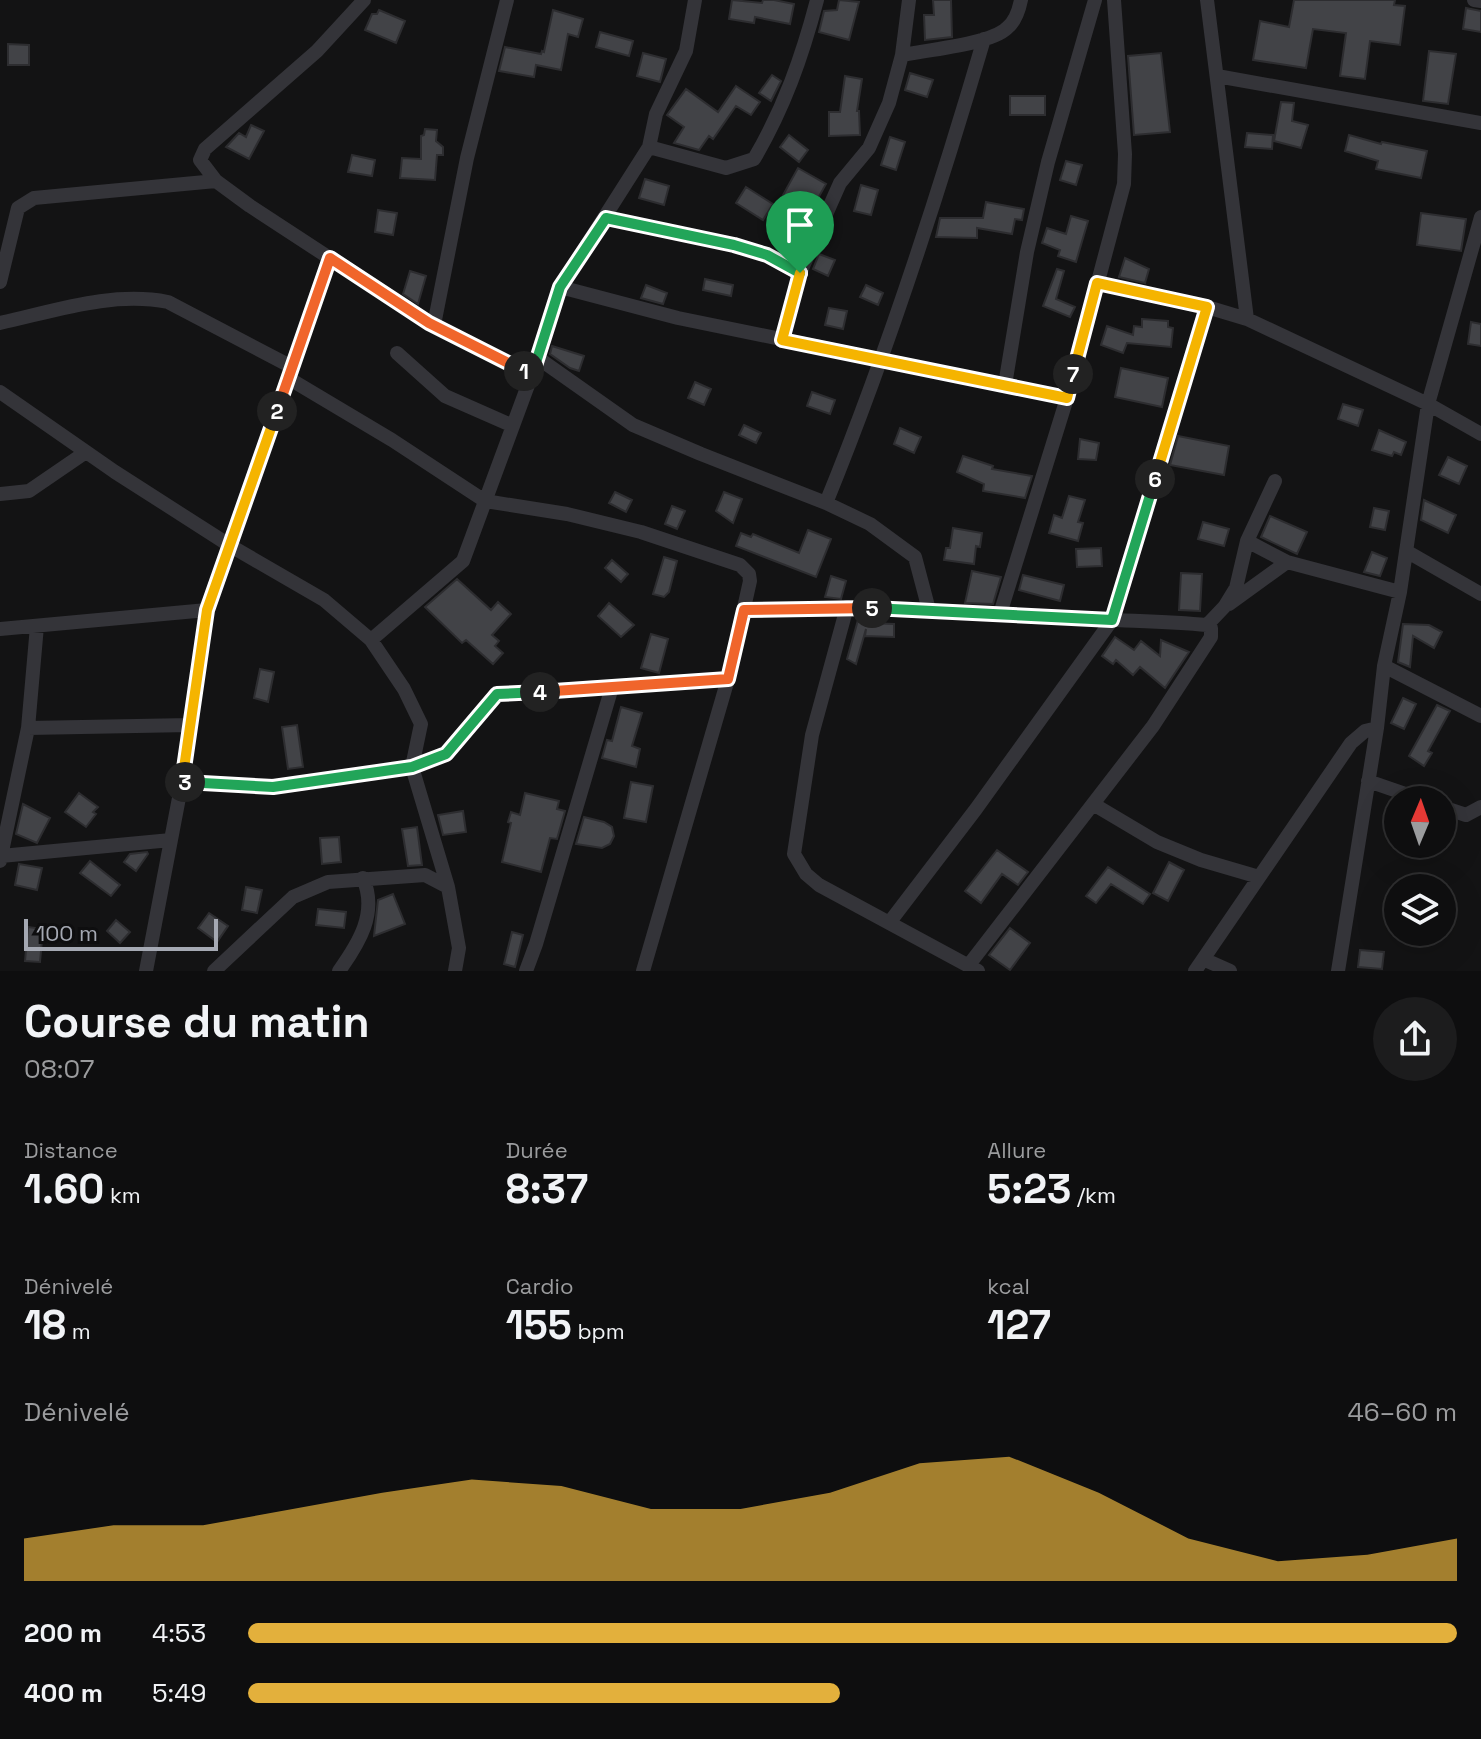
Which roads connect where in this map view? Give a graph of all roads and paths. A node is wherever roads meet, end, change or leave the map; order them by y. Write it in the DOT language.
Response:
graph roads {
  1 [pos="364,0"];
  2 [pos="507,0"];
  3 [pos="695,0"];
  4 [pos="817,0"];
  5 [pos="909,0"];
  6 [pos="1021,0"];
  7 [pos="1095,0"];
  8 [pos="1114,0"];
  9 [pos="1207,0"];
  10 [pos="1474,0"];
  11 [pos="1481,1"];
  12 [pos="984,39"];
  13 [pos="902,55"];
  14 [pos="1217,76"];
  15 [pos="1481,123"];
  16 [pos="649,147"];
  17 [pos="216,181"];
  18 [pos="1481,217"];
  19 [pos="606,218"];
  20 [pos="330,258"];
  21 [pos="800,273"];
  22 [pos="0,282"];
  23 [pos="1097,283"];
  24 [pos="560,287"];
  25 [pos="1207,307"];
  26 [pos="1247,319"];
  27 [pos="0,323"];
  28 [pos="434,325"];
  29 [pos="782,340"];
  30 [pos="397,353"];
  31 [pos="538,358"];
  32 [pos="881,359"];
  33 [pos="290,372"];
  34 [pos="532,375"];
  35 [pos="1005,385"];
  36 [pos="0,392"];
  37 [pos="1067,398"];
  38 [pos="1428,404"];
  39 [pos="513,426"];
  40 [pos="1481,434"];
  41 [pos="86,452"];
  42 [pos="1275,481"];
  43 [pos="0,494"];
  44 [pos="485,501"];
  45 [pos="826,503"];
  46 [pos="1247,541"];
  47 [pos="229,545"];
  48 [pos="1406,551"];
  49 [pos="1287,562"];
  50 [pos="1400,592"];
  51 [pos="1481,594"];
  52 [pos="1225,606"];
  53 [pos="847,607"];
  54 [pos="207,610"];
  55 [pos="744,610"];
  56 [pos="929,610"];
  57 [pos="1000,614"];
  58 [pos="1112,620"];
  59 [pos="1207,625"];
  60 [pos="37,626"];
  61 [pos="0,629"];
  62 [pos="371,640"];
  63 [pos="1384,666"];
  64 [pos="728,679"];
  65 [pos="612,687"];
  66 [pos="1481,716"];
  67 [pos="190,725"];
  68 [pos="28,728"];
  69 [pos="1377,728"];
  70 [pos="412,767"];
  71 [pos="1368,781"];
  72 [pos="182,782"];
  73 [pos="1384,787"];
  74 [pos="1093,804"];
  75 [pos="1481,807"];
  76 [pos="1456,812"];
  77 [pos="171,840"];
  78 [pos="0,858"];
  79 [pos="1259,877"];
  80 [pos="363,878"];
  81 [pos="448,887"];
  82 [pos="889,923"];
  83 [pos="1199,965"];
  84 [pos="973,968"];
  85 [pos="146,971"];
  86 [pos="214,971"];
  87 [pos="339,971"];
  88 [pos="455,971"];
  89 [pos="526,971"];
  90 [pos="643,971"];
  91 [pos="1230,971"];
  92 [pos="1338,971"];
  1 -- 17 [label="street"];
  2 -- 28 [label="street"];
  3 -- 16 [label="street"];
  4 -- 16 [label="street"];
  5 -- 13 [label="street"];
  6 -- 12 [label="street"];
  7 -- 35 [label="street"];
  8 -- 23 [label="street"];
  9 -- 14 [label="street"];
  10 -- 11 [label="street"];
  12 -- 13 [label="street"];
  12 -- 32 [label="street"];
  13 -- 21 [label="street"];
  14 -- 15 [label="street"];
  14 -- 26 [label="street"];
  16 -- 19 [label="street"];
  17 -- 20 [label="street"];
  17 -- 22 [label="street"];
  18 -- 38 [label="street"];
  19 -- 21 [label="street"];
  19 -- 24 [label="street"];
  20 -- 28 [label="street"];
  20 -- 33 [label="street"];
  21 -- 29 [label="street"];
  23 -- 25 [label="street"];
  23 -- 37 [label="street"];
  24 -- 29 [label="street"];
  24 -- 31 [label="street"];
  25 -- 26 [label="street"];
  25 -- 58 [label="street"];
  26 -- 38 [label="street"];
  27 -- 33 [label="street"];
  28 -- 34 [label="street"];
  29 -- 32 [label="street"];
  30 -- 39 [label="street"];
  31 -- 34 [label="street"];
  31 -- 45 [label="street"];
  32 -- 35 [label="street"];
  32 -- 45 [label="street"];
  33 -- 44 [label="street"];
  33 -- 47 [label="street"];
  34 -- 39 [label="street"];
  35 -- 37 [label="street"];
  36 -- 41 [label="street"];
  37 -- 57 [label="street"];
  38 -- 40 [label="street"];
  38 -- 48 [label="street"];
  39 -- 44 [label="street"];
  41 -- 43 [label="street"];
  41 -- 47 [label="street"];
  42 -- 46 [label="street"];
  44 -- 55 [label="street"];
  44 -- 62 [label="street"];
  45 -- 56 [label="street"];
  46 -- 49 [label="street"];
  46 -- 52 [label="street"];
  47 -- 54 [label="street"];
  47 -- 62 [label="street"];
  48 -- 50 [label="street"];
  48 -- 51 [label="street"];
  49 -- 50 [label="street"];
  49 -- 52 [label="street"];
  50 -- 63 [label="street"];
  52 -- 59 [label="street"];
  53 -- 55 [label="street"];
  53 -- 56 [label="street"];
  53 -- 82 [label="street"];
  54 -- 60 [label="street"];
  54 -- 67 [label="street"];
  55 -- 64 [label="street"];
  56 -- 57 [label="street"];
  57 -- 58 [label="street"];
  58 -- 59 [label="street"];
  58 -- 82 [label="street"];
  59 -- 74 [label="street"];
  60 -- 61 [label="street"];
  60 -- 68 [label="street"];
  62 -- 70 [label="street"];
  63 -- 66 [label="street"];
  63 -- 69 [label="street"];
  64 -- 65 [label="street"];
  64 -- 90 [label="street"];
  65 -- 70 [label="street"];
  65 -- 89 [label="street"];
  67 -- 68 [label="street"];
  67 -- 72 [label="street"];
  68 -- 78 [label="street"];
  69 -- 71 [label="street"];
  69 -- 79 [label="street"];
  70 -- 72 [label="street"];
  70 -- 81 [label="street"];
  71 -- 73 [label="street"];
  71 -- 92 [label="street"];
  72 -- 77 [label="street"];
  74 -- 79 [label="street"];
  74 -- 84 [label="street"];
  75 -- 76 [label="street"];
  77 -- 78 [label="street"];
  77 -- 85 [label="street"];
  79 -- 83 [label="street"];
  80 -- 81 [label="street"];
  80 -- 86 [label="street"];
  80 -- 87 [label="street"];
  81 -- 88 [label="street"];
  82 -- 84 [label="street"];
  83 -- 91 [label="street"];
}
